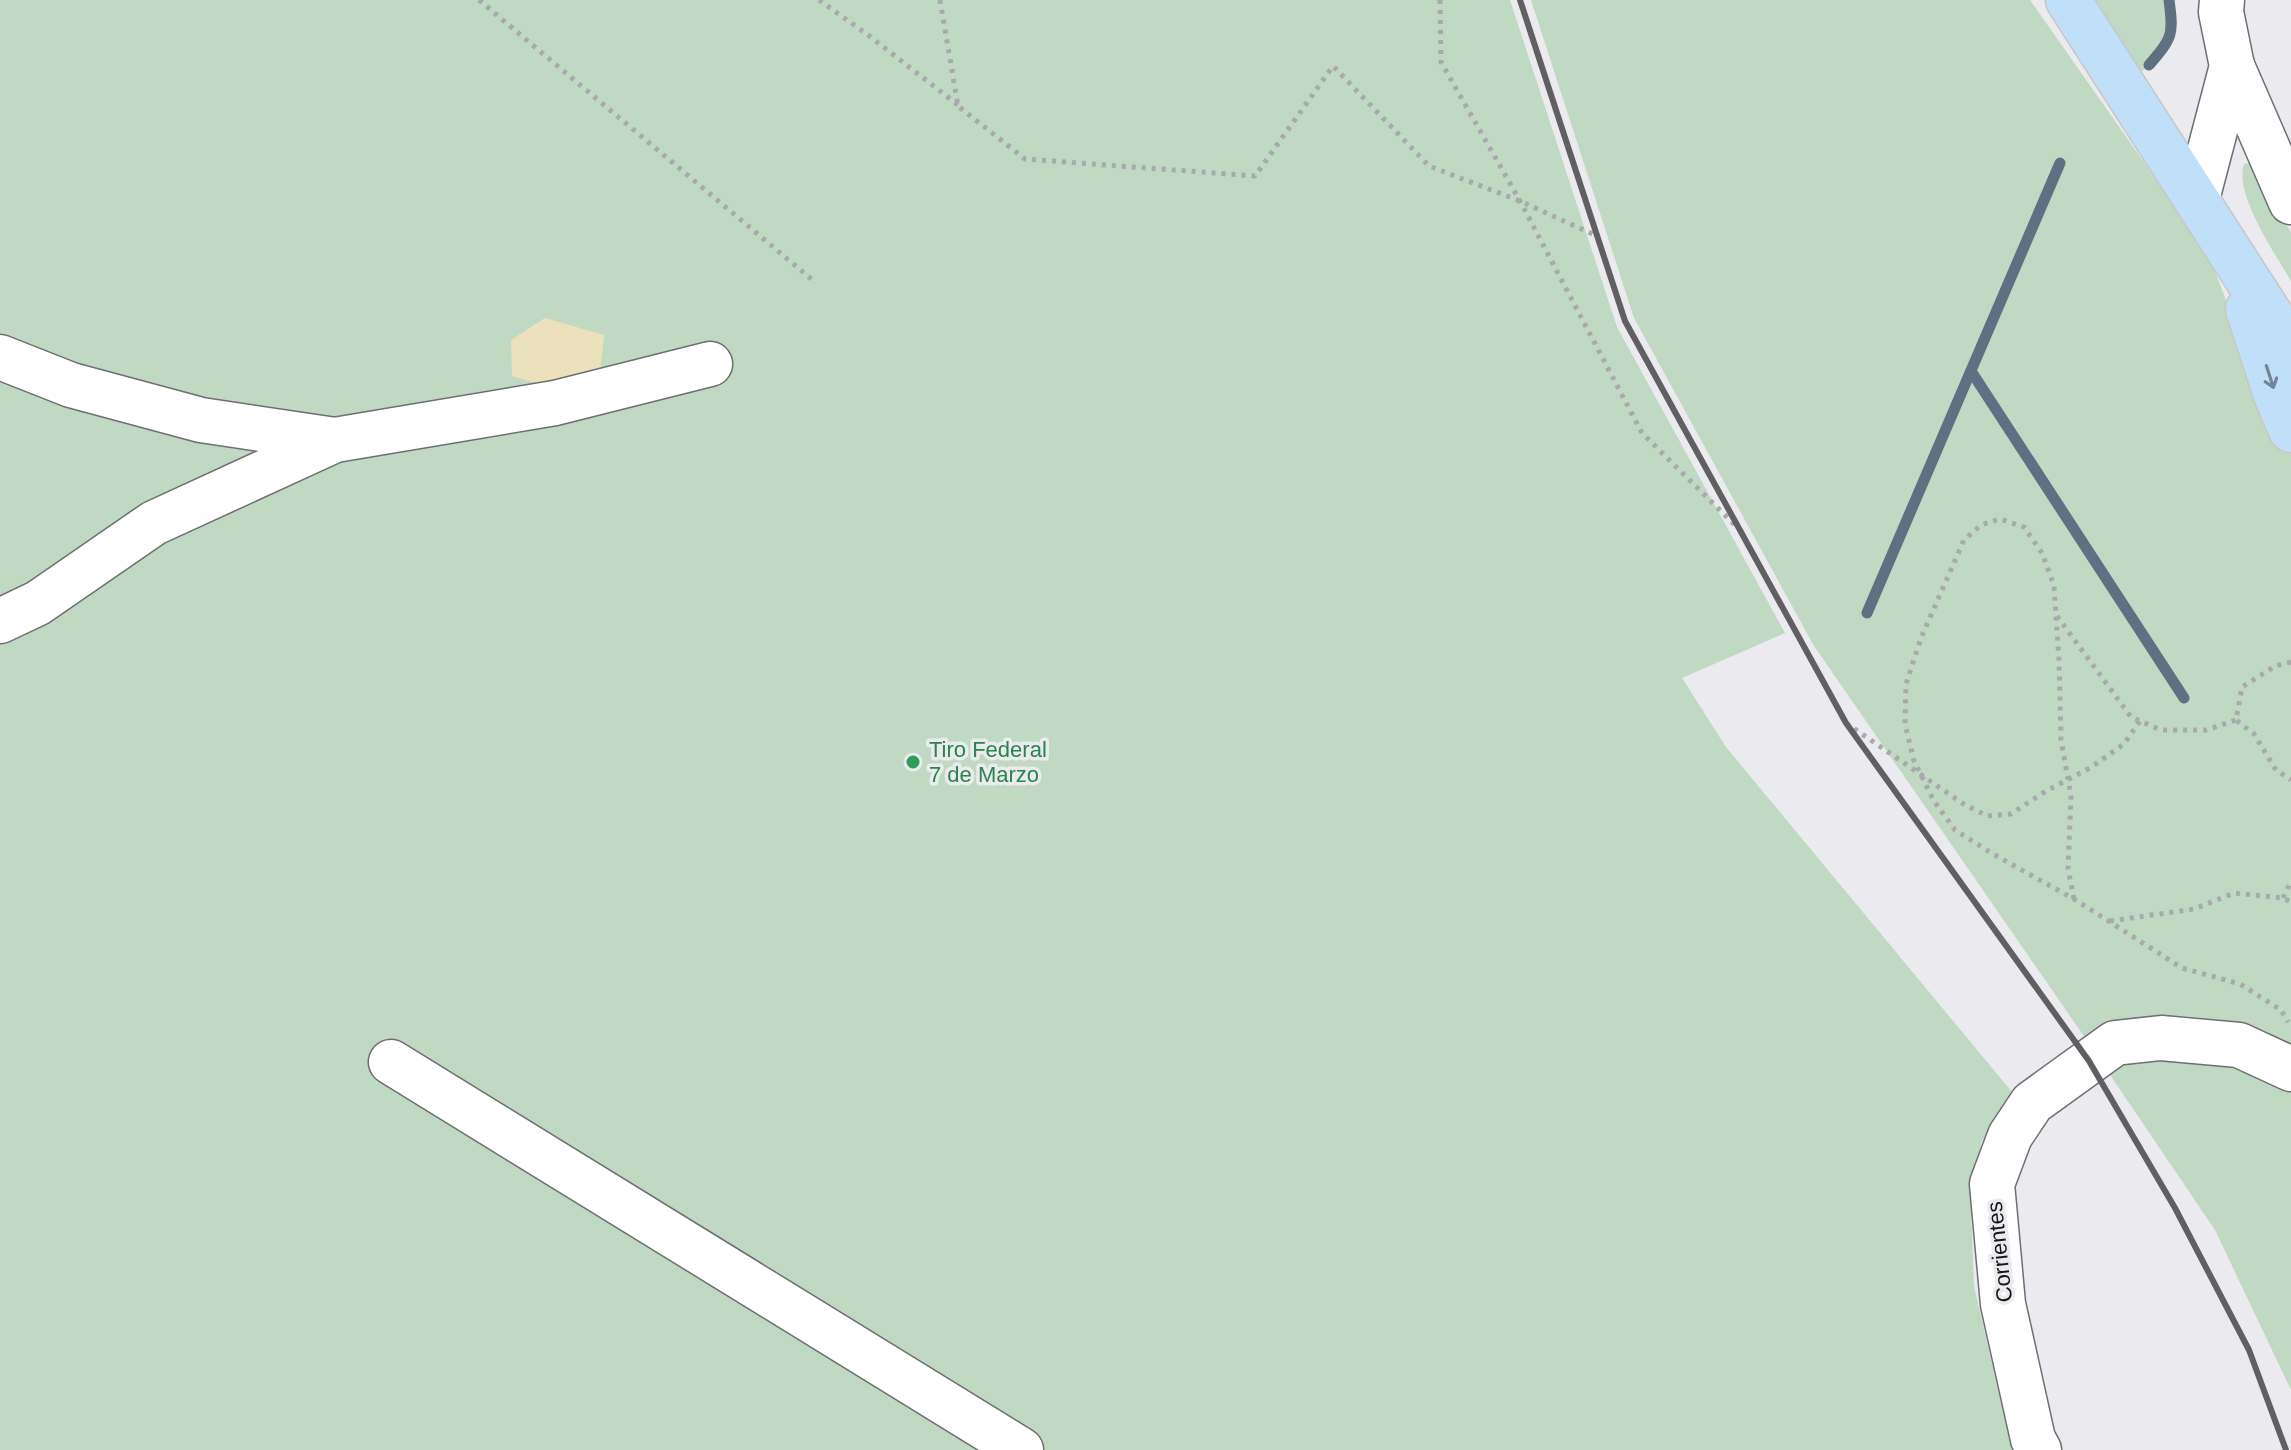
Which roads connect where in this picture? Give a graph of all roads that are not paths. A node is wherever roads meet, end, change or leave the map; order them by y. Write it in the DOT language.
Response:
graph roads {
  1 [pos="2068,0"];
  2 [pos="2222,0"];
  3 [pos="2232,66"];
  4 [pos="2197,199"];
  5 [pos="2291,202"];
  6 [pos="2229,250"];
  7 [pos="2291,347"];
  8 [pos="0,357"];
  9 [pos="710,364"];
  10 [pos="2291,430"];
  11 [pos="335,440"];
  12 [pos="0,621"];
  13 [pos="391,1062"];
  14 [pos="2291,1069"];
  15 [pos="1021,1450"];
  16 [pos="2039,1450"];
  1 -- 4 [label="main road"];
  2 -- 3 [label="street"];
  3 -- 4 [label="street"];
  3 -- 5 [label="street"];
  4 -- 6 [label="main road"];
  6 -- 7 [label="main road"];
  6 -- 10 [label="main road, one-way"];
  8 -- 11 [label="street"];
  9 -- 11 [label="street"];
  11 -- 12 [label="street"];
  13 -- 15 [label="street"];
  14 -- 16 [label="street, Corrientes"];
}
